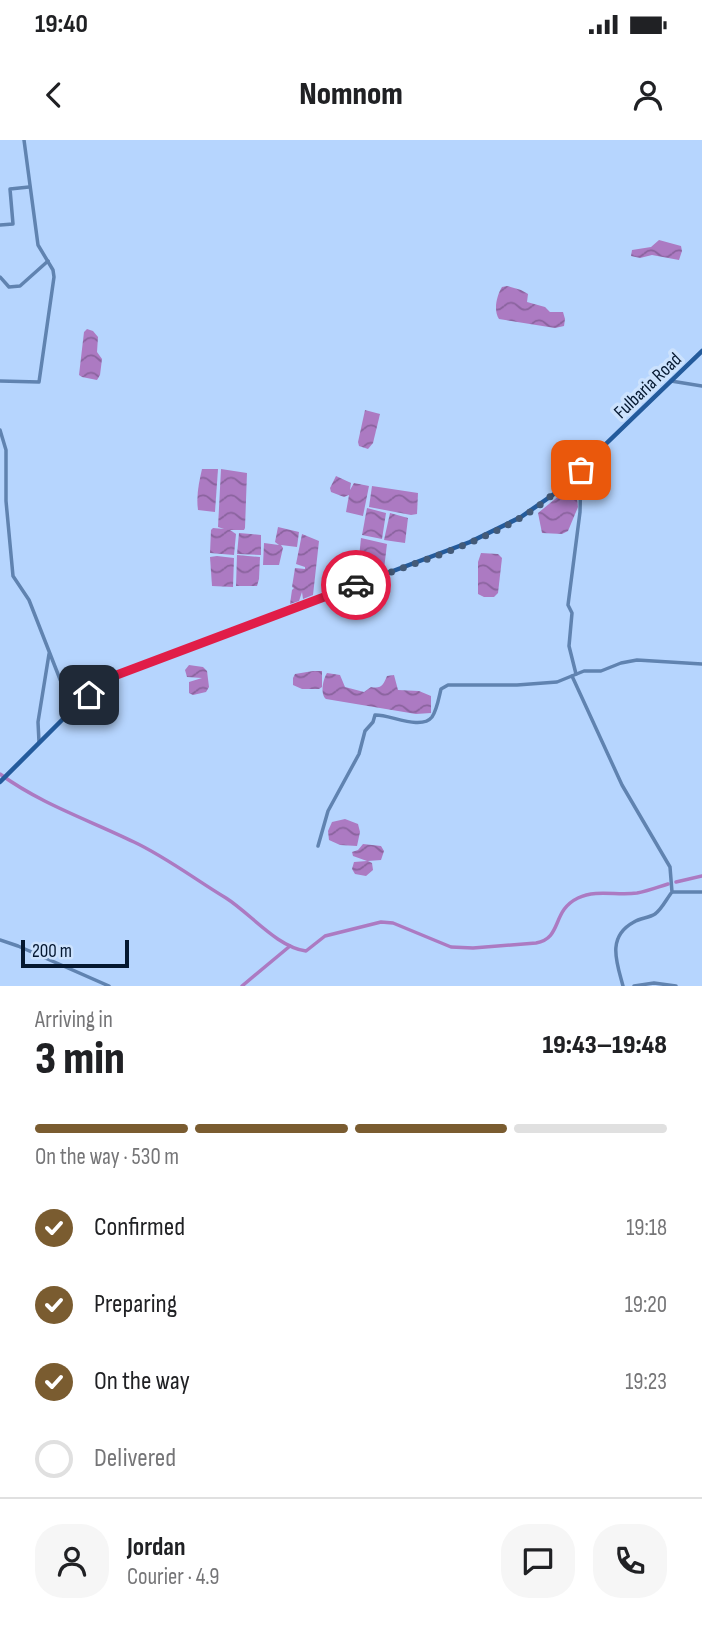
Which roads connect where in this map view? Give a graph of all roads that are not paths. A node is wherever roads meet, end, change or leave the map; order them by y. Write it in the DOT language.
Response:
graph roads {
  1 [pos="24,140"];
  2 [pos="29,187"];
  3 [pos="0,225"];
  4 [pos="48,261"];
  5 [pos="0,277"];
  6 [pos="702,351"];
  7 [pos="0,381"];
  8 [pos="671,381"];
  9 [pos="702,386"];
  10 [pos="0,430"];
  11 [pos="581,470"];
  12 [pos="50,654"];
  13 [pos="702,664"];
  14 [pos="574,675"];
  15 [pos="72,710"];
  16 [pos="39,742"];
  17 [pos="0,782"];
  18 [pos="318,846"];
  19 [pos="672,892"];
  20 [pos="702,892"];
  21 [pos="0,940"];
  22 [pos="109,986"];
  23 [pos="622,986"];
  24 [pos="634,986"];
  25 [pos="676,986"];
  1 -- 2 [label="street"];
  2 -- 3 [label="street"];
  2 -- 4 [label="street"];
  4 -- 5 [label="street"];
  4 -- 7 [label="street"];
  6 -- 8 [label="main road, Fulbaria Road"];
  8 -- 9 [label="street"];
  8 -- 11 [label="main road, Fulbaria Road"];
  10 -- 12 [label="street"];
  11 -- 14 [label="street"];
  11 -- 15 [label="main road, Fulbaria Road"];
  12 -- 15 [label="street"];
  12 -- 16 [label="street"];
  13 -- 14 [label="street"];
  14 -- 18 [label="street"];
  14 -- 19 [label="street"];
  15 -- 16 [label="main road, Fulbaria Road"];
  16 -- 17 [label="main road, Fulbaria Road"];
  19 -- 20 [label="street"];
  19 -- 23 [label="street"];
  21 -- 22 [label="street"];
  24 -- 25 [label="street"];
}
